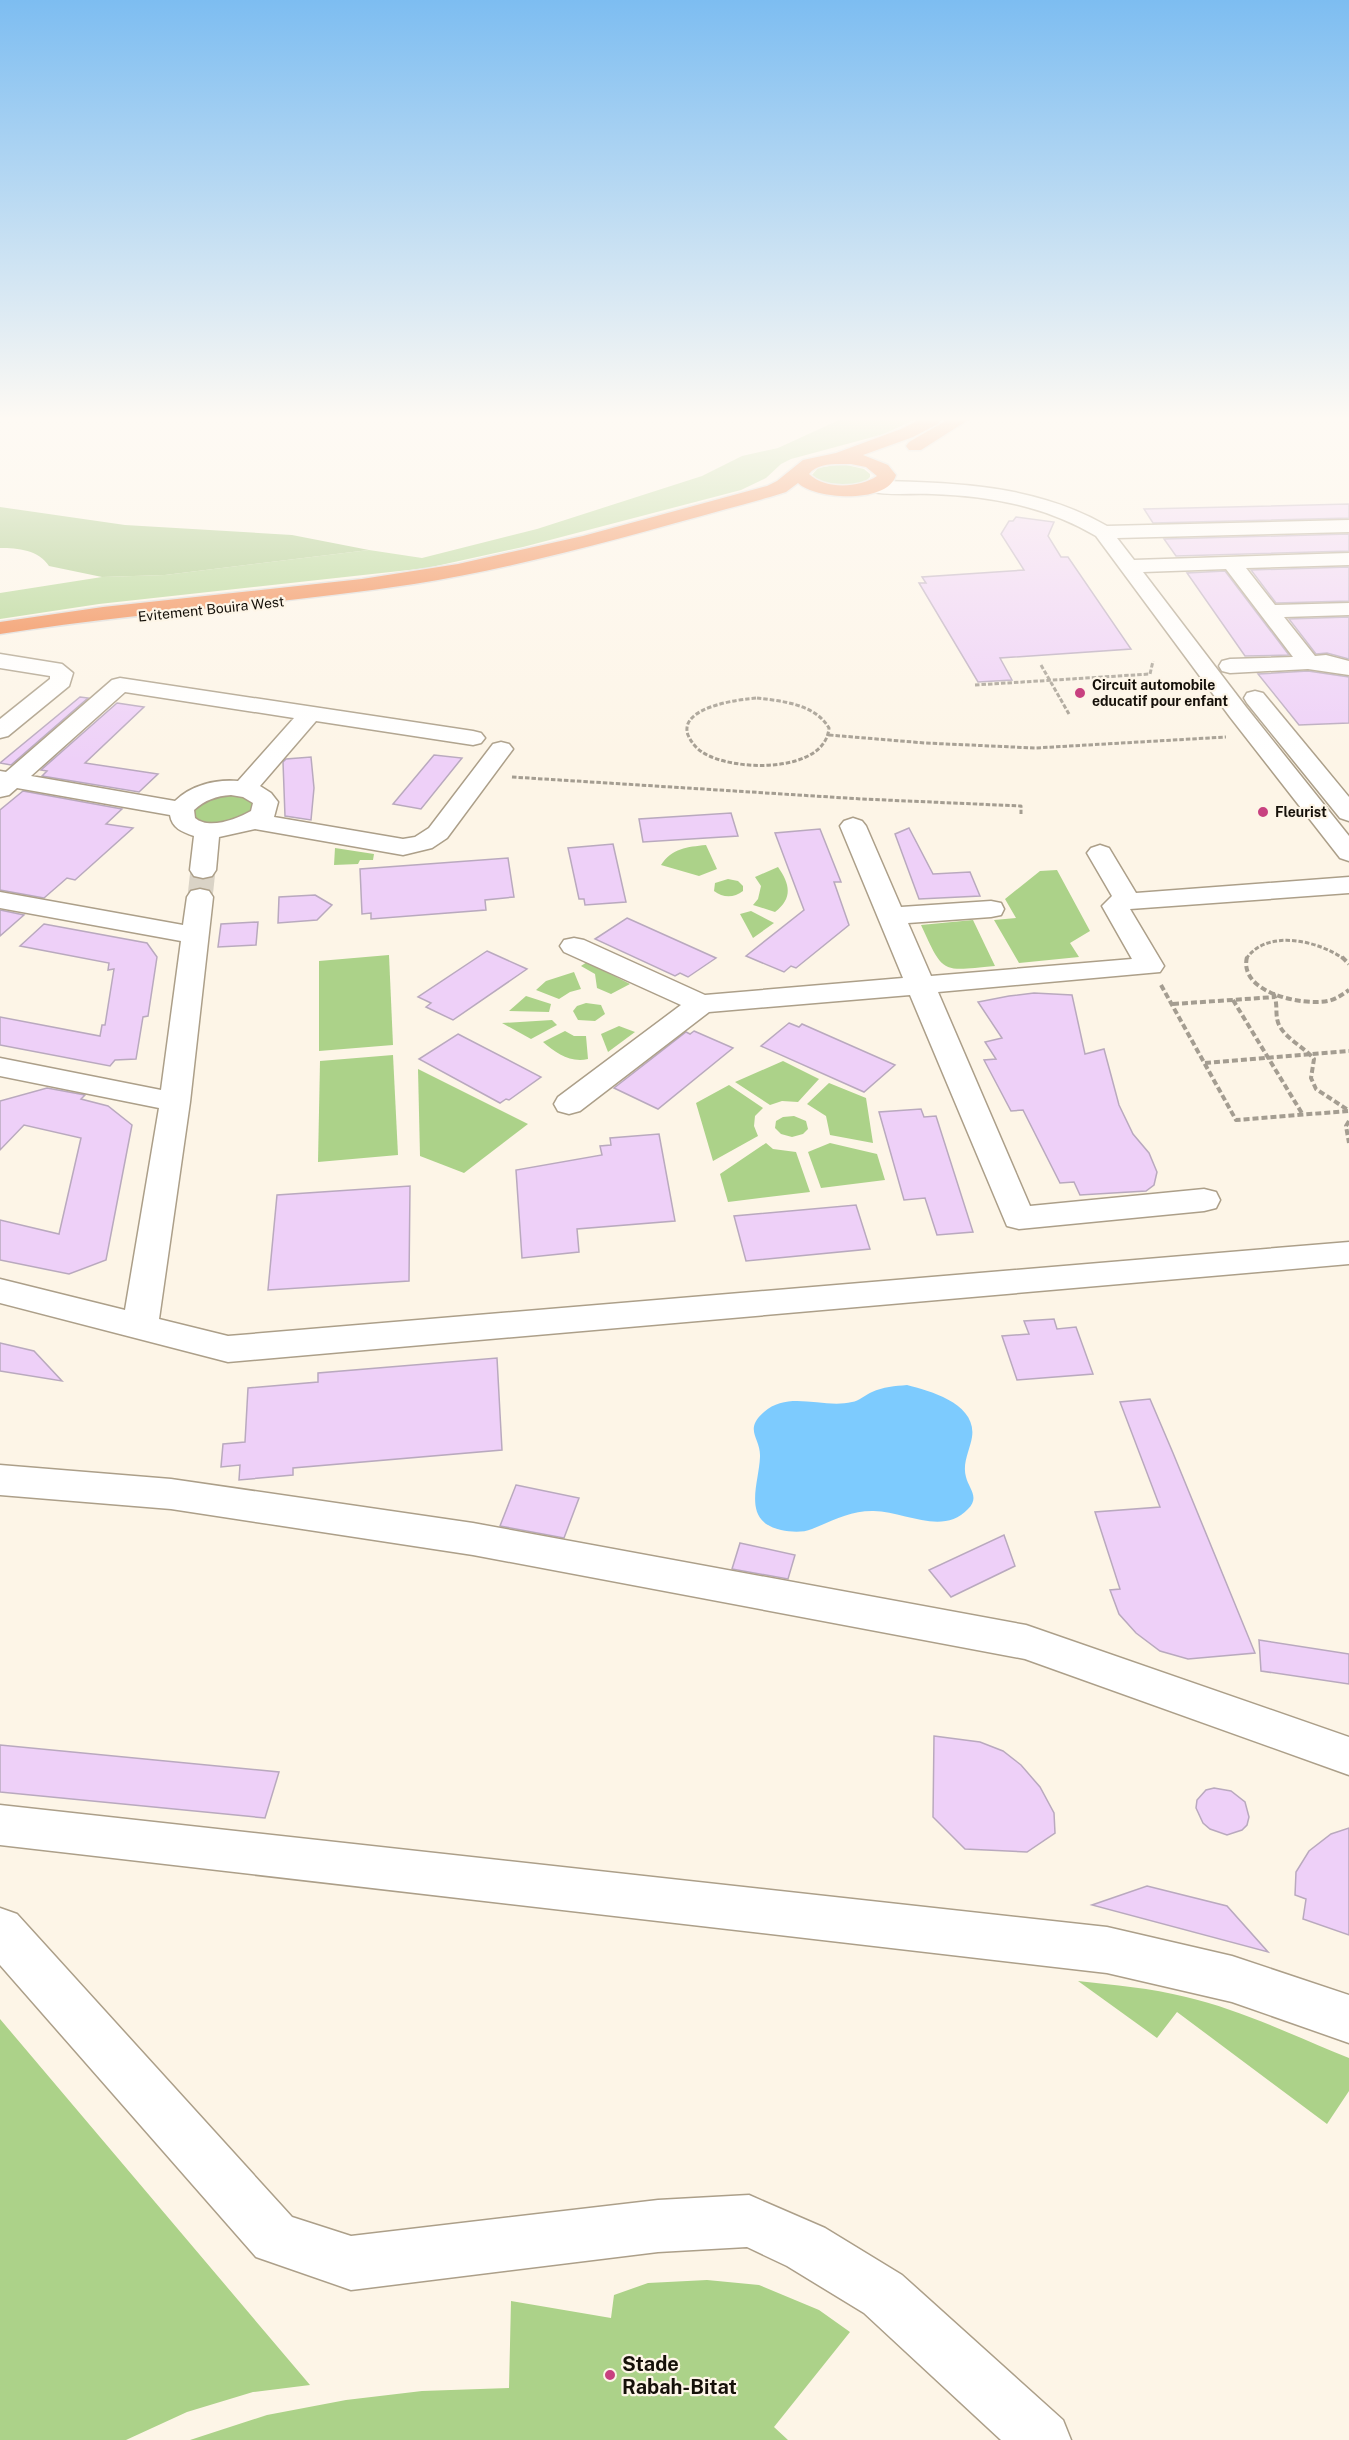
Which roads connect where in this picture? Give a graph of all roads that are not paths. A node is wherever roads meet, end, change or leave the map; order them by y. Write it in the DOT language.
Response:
graph roads {
  1 [pos="608,534"];
  2 [pos="644,534"];
  3 [pos="1105,534"];
  4 [pos="1128,534"];
  5 [pos="1349,559"];
  6 [pos="1231,562"];
  7 [pos="1152,565"];
  8 [pos="1129,566"];
  9 [pos="1349,609"];
  10 [pos="1269,611"];
  11 [pos="0,628"];
  12 [pos="1204,633"];
  13 [pos="0,636"];
  14 [pos="0,661"];
  15 [pos="1349,662"];
  16 [pos="1309,663"];
  17 [pos="1349,668"];
  18 [pos="311,713"];
  19 [pos="0,731"];
  20 [pos="473,738"];
  21 [pos="501,749"];
  22 [pos="4,783"];
  23 [pos="243,789"];
  24 [pos="182,809"];
  25 [pos="1349,813"];
  26 [pos="255,821"];
  27 [pos="853,826"];
  28 [pos="207,830"];
  29 [pos="1349,852"];
  30 [pos="1100,853"];
  31 [pos="203,870"];
  32 [pos="1349,885"];
  33 [pos="200,897"];
  34 [pos="0,900"];
  35 [pos="1128,901"];
  36 [pos="992,909"];
  37 [pos="891,916"];
  38 [pos="195,935"];
  39 [pos="574,946"];
  40 [pos="920,986"];
  41 [pos="700,1004"];
  42 [pos="0,1067"];
  43 [pos="175,1102"];
  44 [pos="569,1104"];
  45 [pos="1204,1200"];
  46 [pos="1349,1253"];
  47 [pos="0,1291"];
  48 [pos="140,1326"];
  49 [pos="0,1480"];
  50 [pos="1349,1756"];
  51 [pos="0,1825"];
  52 [pos="0,1930"];
  53 [pos="1349,2019"];
  54 [pos="1043,2440"];
  1 -- 11 [label="highway, Evitement Bouira West"];
  2 -- 13 [label="highway, Evitement Bouira West"];
  3 -- 8 [label="street"];
  4 -- 7 [label="street"];
  5 -- 6 [label="street"];
  6 -- 7 [label="street"];
  6 -- 10 [label="street"];
  7 -- 8 [label="street"];
  7 -- 12 [label="street"];
  8 -- 29 [label="street"];
  9 -- 10 [label="street"];
  10 -- 16 [label="street"];
  14 -- 19 [label="street"];
  15 -- 16 [label="street"];
  16 -- 17 [label="street"];
  16 -- 25 [label="street"];
  18 -- 20 [label="street"];
  18 -- 22 [label="street"];
  18 -- 23 [label="street"];
  21 -- 26 [label="street"];
  22 -- 24 [label="street"];
  23 -- 24 [label="street"];
  23 -- 26 [label="street"];
  24 -- 28 [label="street"];
  26 -- 28 [label="street"];
  27 -- 37 [label="street"];
  28 -- 31 [label="street"];
  30 -- 35 [label="street"];
  32 -- 35 [label="street"];
  33 -- 38 [label="street"];
  34 -- 38 [label="street"];
  35 -- 40 [label="street"];
  36 -- 37 [label="street"];
  37 -- 40 [label="street"];
  38 -- 43 [label="street"];
  39 -- 41 [label="street"];
  40 -- 41 [label="street"];
  40 -- 45 [label="street"];
  41 -- 44 [label="street"];
  42 -- 43 [label="street"];
  43 -- 48 [label="street"];
  46 -- 48 [label="street"];
  47 -- 48 [label="street"];
  49 -- 50 [label="street"];
  51 -- 53 [label="street"];
  52 -- 54 [label="street"];
}
